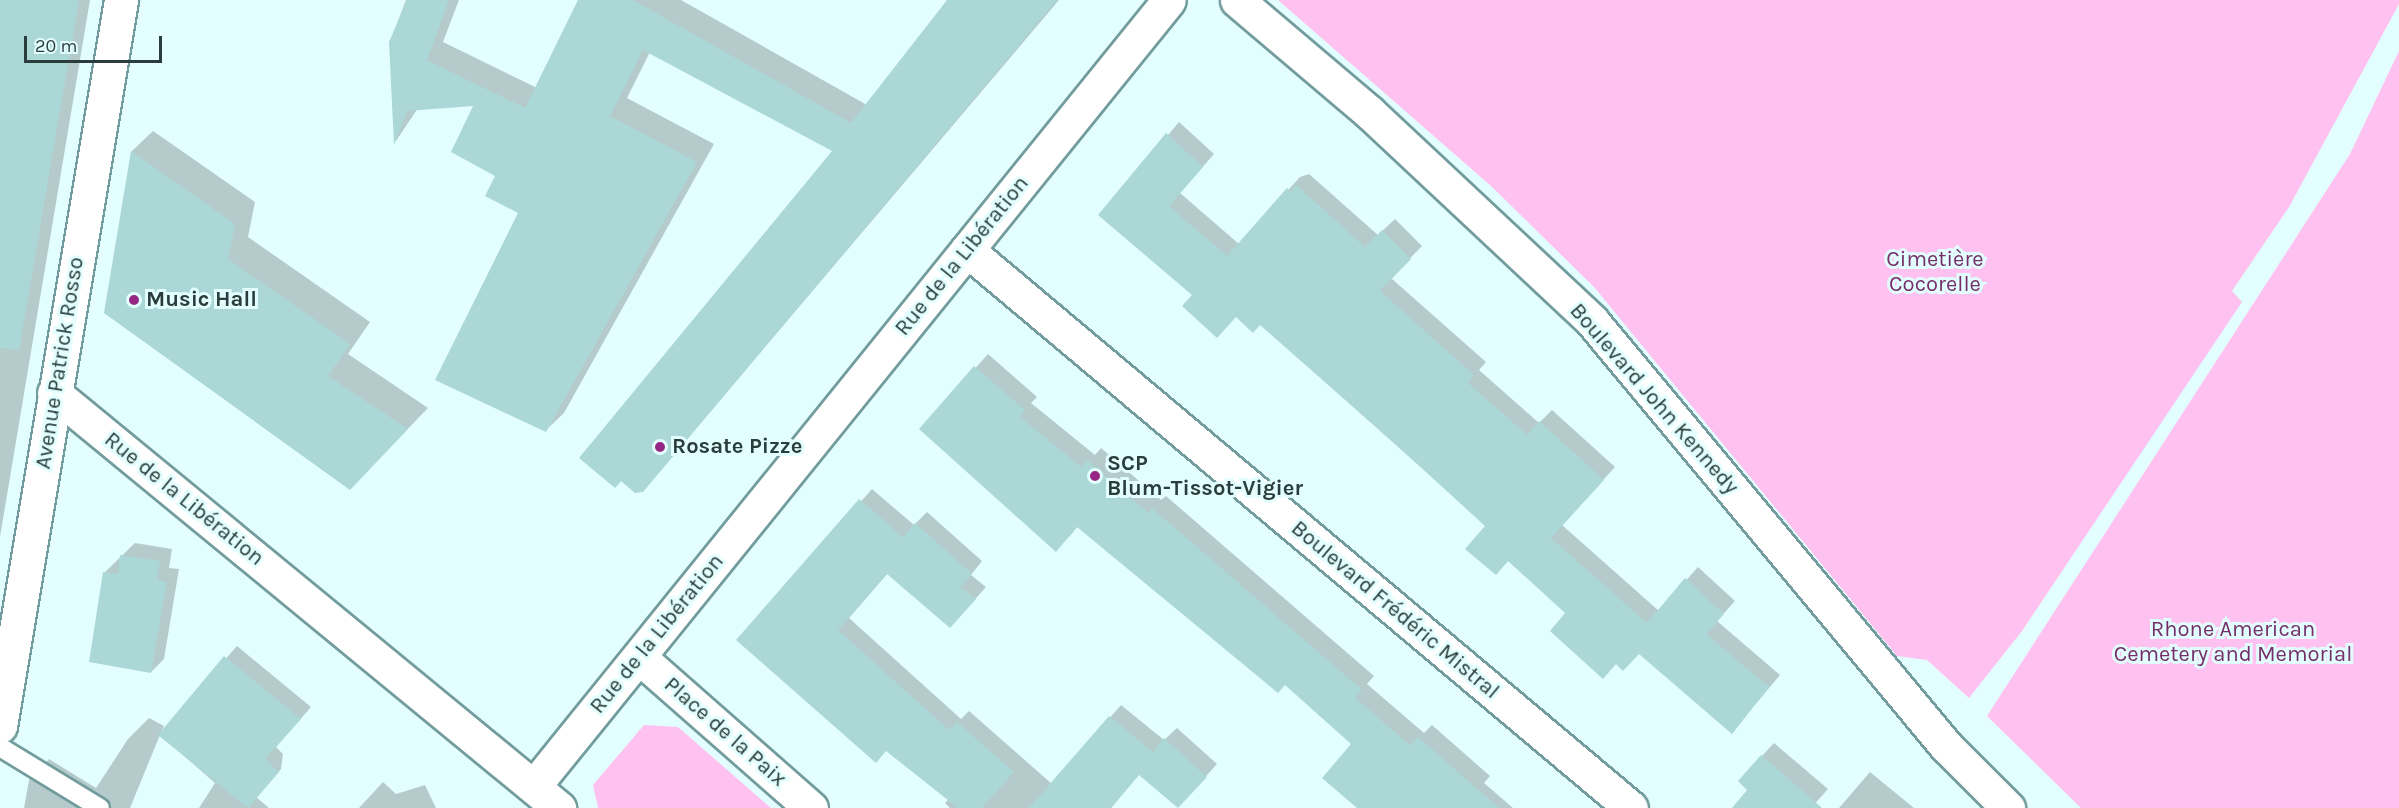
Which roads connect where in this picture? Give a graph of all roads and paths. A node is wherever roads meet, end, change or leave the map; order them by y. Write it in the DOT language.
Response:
graph roads {
  1 [pos="121,0"];
  2 [pos="1169,0"];
  3 [pos="1237,0"];
  4 [pos="967,249"];
  5 [pos="54,393"];
  6 [pos="639,657"];
  7 [pos="0,726"];
  8 [pos="0,747"];
  9 [pos="534,786"];
  10 [pos="100,808"];
  11 [pos="559,808"];
  12 [pos="811,808"];
  13 [pos="1630,808"];
  14 [pos="2008,808"];
  1 -- 5 [label="street, Avenue Patrick Rosso"];
  2 -- 4 [label="street, Rue de la Libération"];
  3 -- 14 [label="street, Boulevard John Kennedy"];
  4 -- 6 [label="street, Rue de la Libération"];
  4 -- 13 [label="street, Boulevard Frédéric Mistral"];
  5 -- 7 [label="street, Avenue Patrick Rosso"];
  5 -- 9 [label="street, Rue de la Libération"];
  6 -- 9 [label="street, Rue de la Libération"];
  6 -- 12 [label="street, Place de la Paix"];
  8 -- 10 [label="lane"];
  9 -- 11 [label="street"];
}
